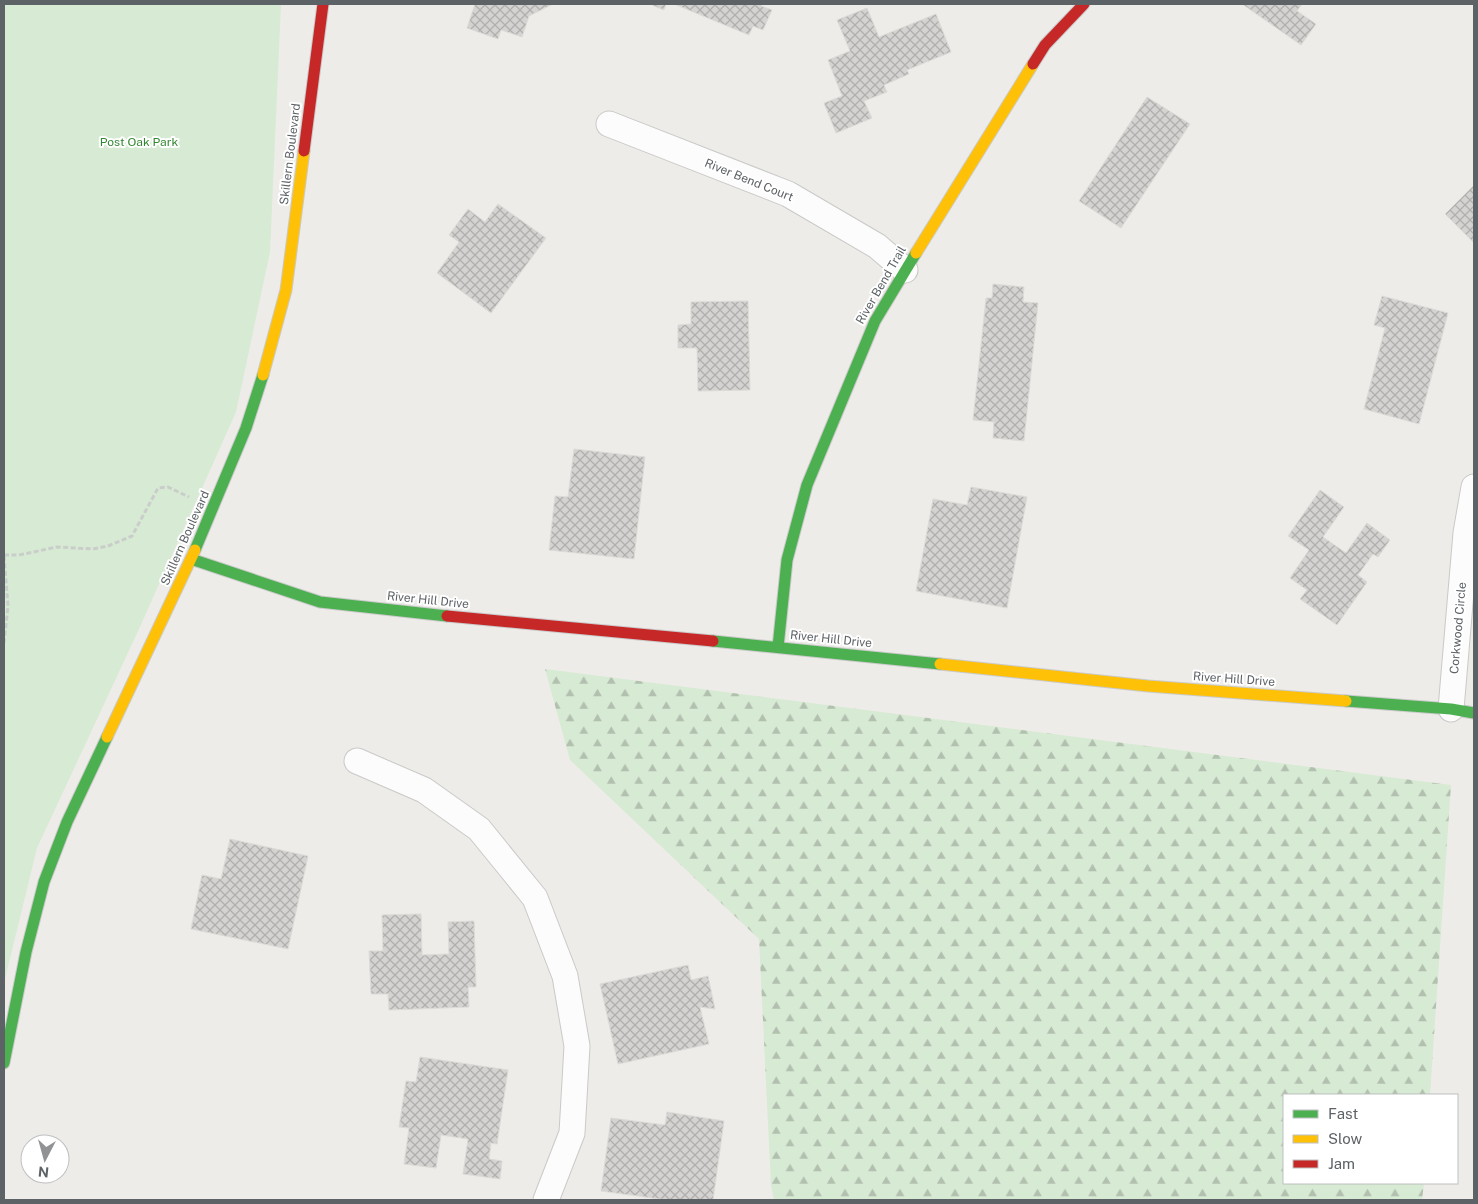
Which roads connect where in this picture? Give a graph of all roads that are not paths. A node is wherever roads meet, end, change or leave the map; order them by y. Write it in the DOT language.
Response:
graph roads {
  1 [pos="323,4"];
  2 [pos="1084,4"];
  3 [pos="609,124"];
  4 [pos="905,270"];
  5 [pos="1474,487"];
  6 [pos="191,559"];
  7 [pos="778,647"];
  8 [pos="1463,711"];
  9 [pos="357,761"];
  10 [pos="4,1064"];
  11 [pos="546,1200"];
  1 -- 6 [label="street, Skillern Boulevard"];
  2 -- 4 [label="street, River Bend Trail"];
  3 -- 4 [label="street, River Bend Court"];
  4 -- 7 [label="street, River Bend Trail"];
  5 -- 8 [label="street, Corkwood Circle"];
  6 -- 7 [label="street, River Hill Drive"];
  6 -- 10 [label="street, Skillern Boulevard"];
  7 -- 8 [label="street, River Hill Drive"];
  9 -- 11 [label="street"];
}
